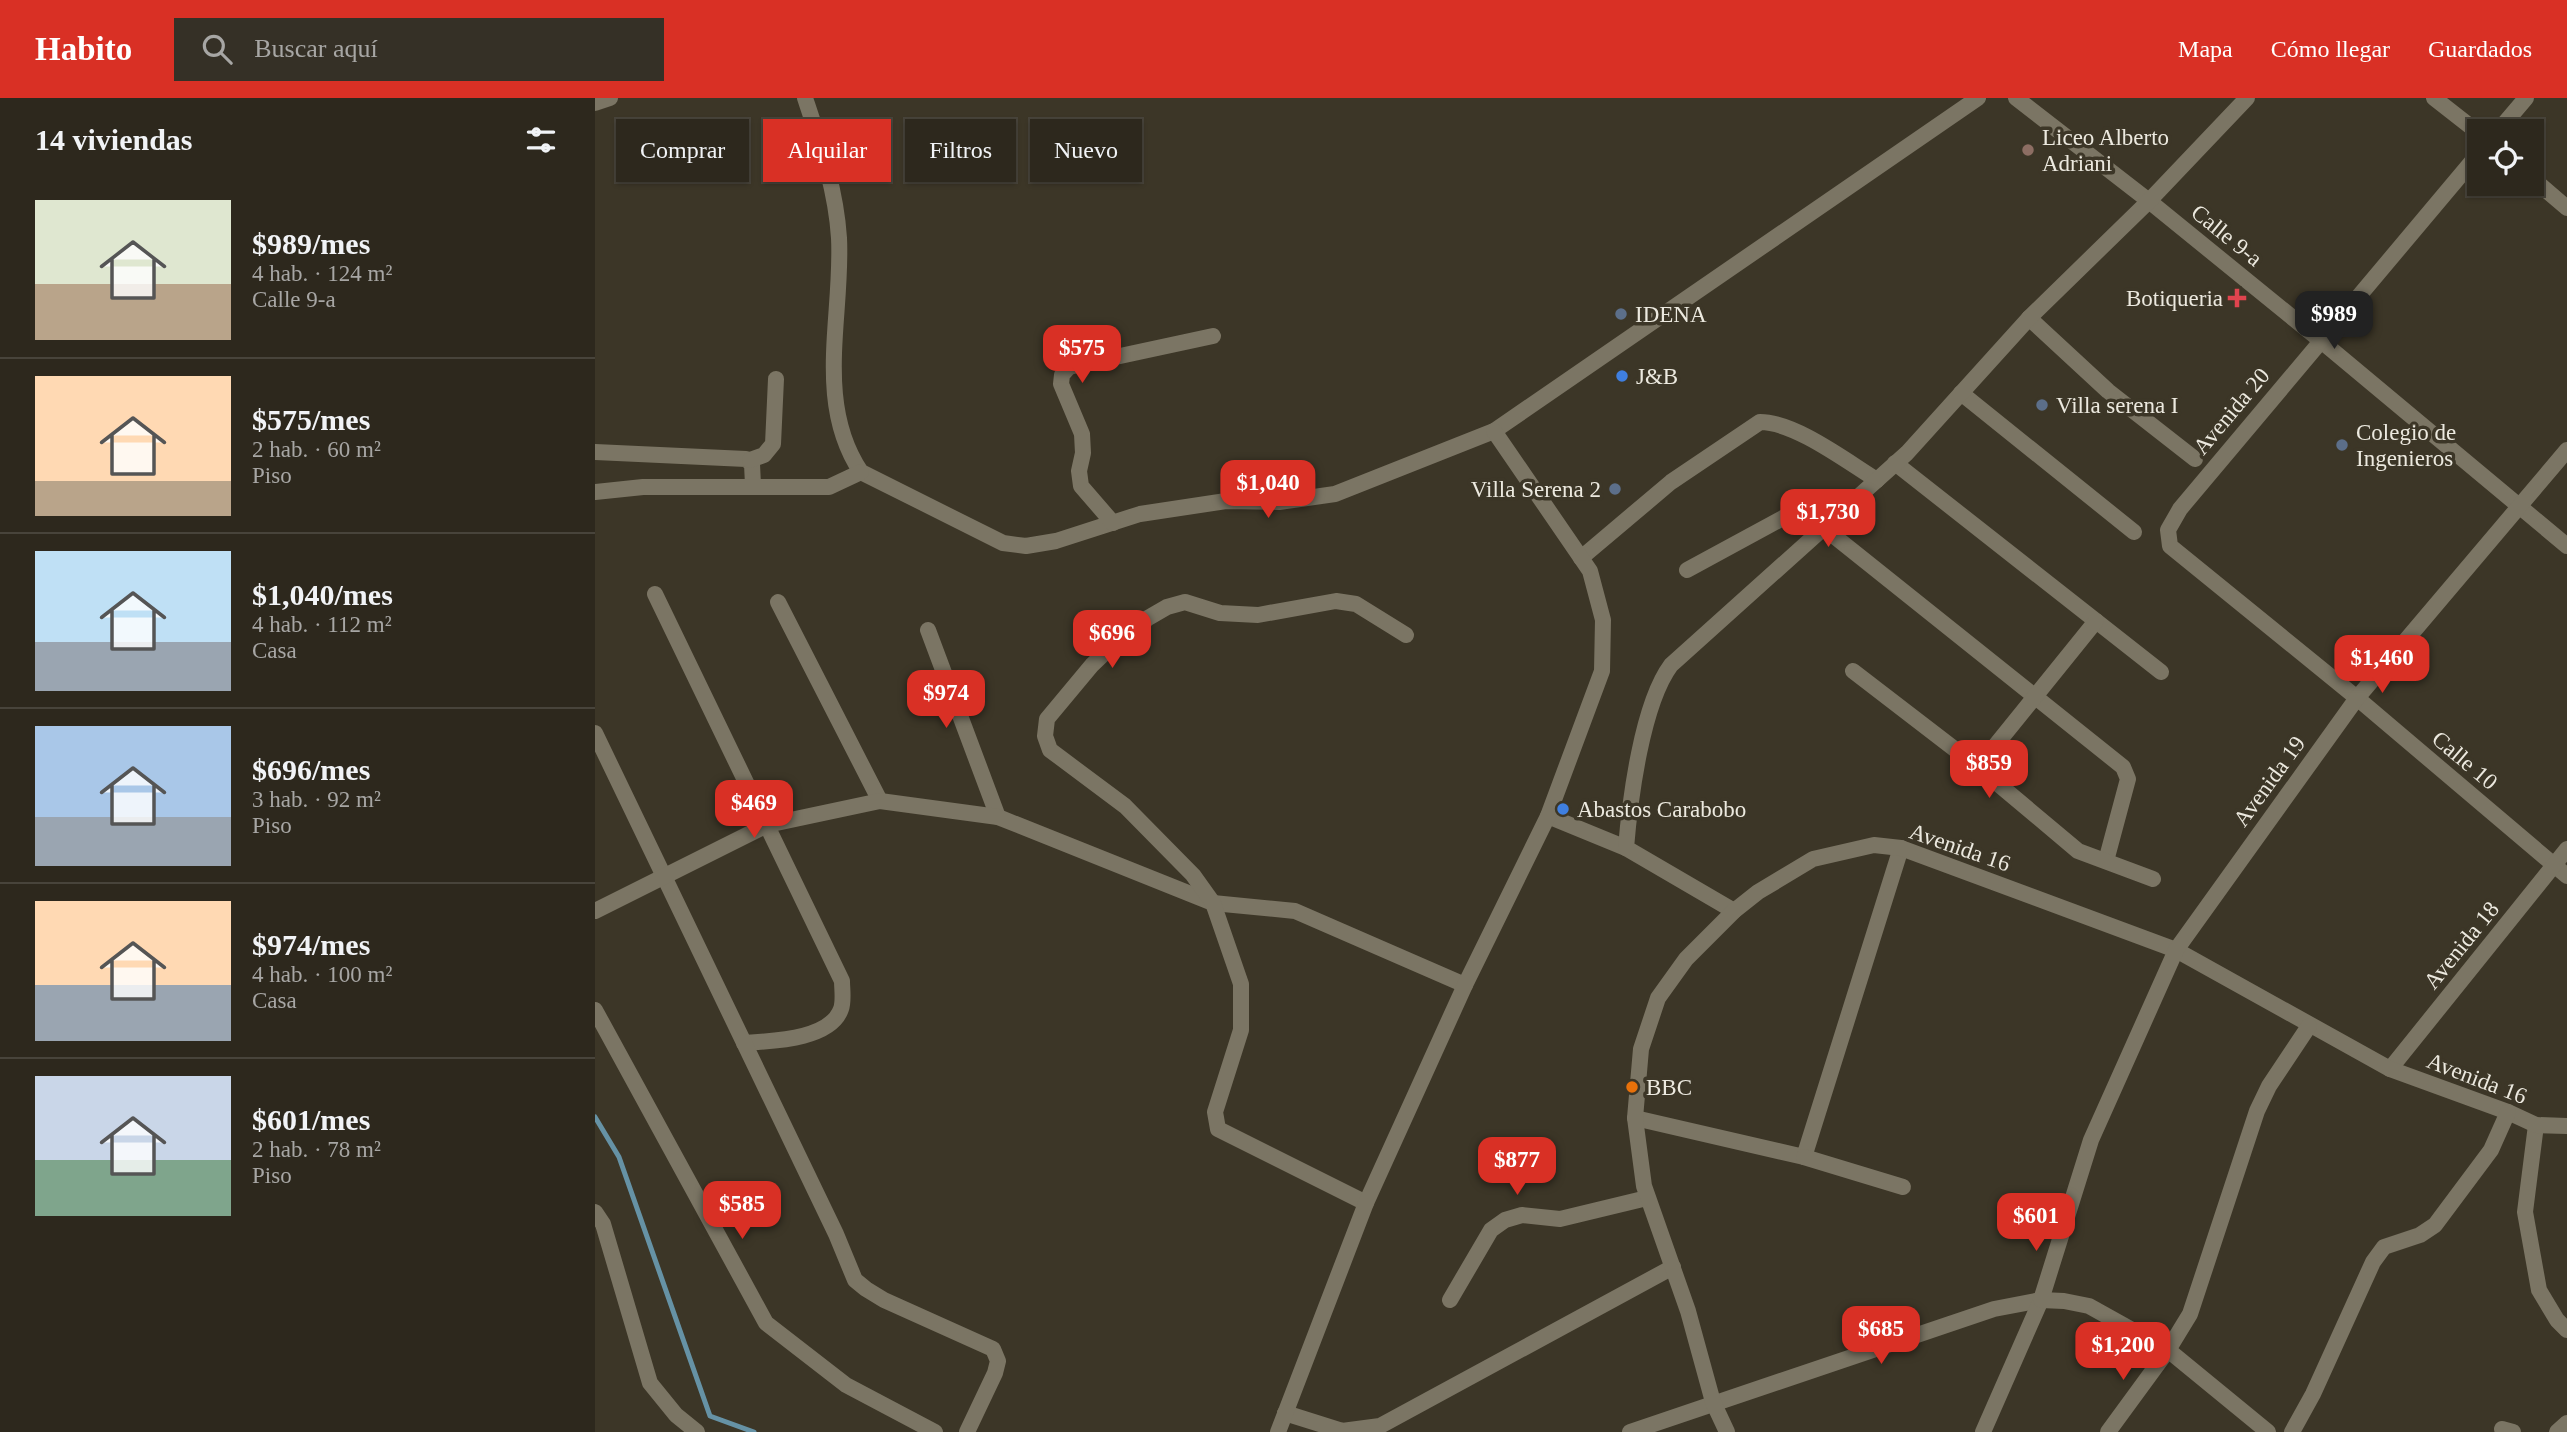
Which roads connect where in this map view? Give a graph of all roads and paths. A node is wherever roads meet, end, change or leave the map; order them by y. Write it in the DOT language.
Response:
graph roads {
  1 [pos="610,98"];
  2 [pos="805,98"];
  3 [pos="1978,98"];
  4 [pos="2016,98"];
  5 [pos="2247,98"];
  6 [pos="2434,98"];
  7 [pos="2526,98"];
  8 [pos="595,103"];
  9 [pos="2508,119"];
  10 [pos="2467,124"];
  11 [pos="2467,167"];
  12 [pos="2544,188"];
  13 [pos="2149,201"];
  14 [pos="2567,208"];
  15 [pos="2029,318"];
  16 [pos="1213,336"];
  17 [pos="2320,340"];
  18 [pos="776,379"];
  19 [pos="1961,393"];
  20 [pos="1494,431"];
  21 [pos="2567,450"];
  22 [pos="595,452"];
  23 [pos="2195,459"];
  24 [pos="750,460"];
  25 [pos="1895,463"];
  26 [pos="861,472"];
  27 [pos="1877,480"];
  28 [pos="753,485"];
  29 [pos="595,492"];
  30 [pos="2519,507"];
  31 [pos="1113,523"];
  32 [pos="1824,528"];
  33 [pos="2134,532"];
  34 [pos="2170,546"];
  35 [pos="2567,546"];
  36 [pos="1581,558"];
  37 [pos="1687,570"];
  38 [pos="655,594"];
  39 [pos="778,602"];
  40 [pos="2096,621"];
  41 [pos="928,630"];
  42 [pos="1406,635"];
  43 [pos="1853,671"];
  44 [pos="2161,672"];
  45 [pos="2038,696"];
  46 [pos="2357,698"];
  47 [pos="595,733"];
  48 [pos="1978,767"];
  49 [pos="880,801"];
  50 [pos="1548,816"];
  51 [pos="998,817"];
  52 [pos="767,825"];
  53 [pos="1626,848"];
  54 [pos="1901,848"];
  55 [pos="2567,849"];
  56 [pos="2106,861"];
  57 [pos="2554,865"];
  58 [pos="664,876"];
  59 [pos="2567,876"];
  60 [pos="2153,879"];
  61 [pos="1213,903"];
  62 [pos="595,911"];
  63 [pos="1734,911"];
  64 [pos="2176,950"];
  65 [pos="1465,985"];
  66 [pos="595,1010"];
  67 [pos="2309,1026"];
  68 [pos="744,1043"];
  69 [pos="2390,1069"];
  70 [pos="2508,1112"];
  71 [pos="1635,1118"];
  72 [pos="2536,1125"];
  73 [pos="2567,1126"];
  74 [pos="1804,1157"];
  75 [pos="1903,1187"];
  76 [pos="1647,1198"];
  77 [pos="1366,1203"];
  78 [pos="595,1212"];
  79 [pos="1673,1267"];
  80 [pos="1450,1300"];
  81 [pos="2041,1300"];
  82 [pos="2567,1330"];
  83 [pos="2168,1350"];
  84 [pos="1713,1402"];
  85 [pos="1286,1413"];
  86 [pos="2567,1423"];
  87 [pos="1725,1427"];
  88 [pos="697,1432"];
  89 [pos="935,1432"];
  90 [pos="967,1432"];
  91 [pos="1278,1432"];
  92 [pos="1630,1432"];
  93 [pos="1983,1432"];
  94 [pos="2108,1432"];
  95 [pos="2268,1432"];
  96 [pos="2292,1432"];
  97 [pos="2557,1432"];
  1 -- 8 [label="street"];
  2 -- 26 [label="street"];
  3 -- 20 [label="street"];
  4 -- 13 [label="street, Calle 9-a"];
  5 -- 13 [label="street"];
  6 -- 10 [label="street"];
  7 -- 9 [label="street"];
  11 -- 17 [label="street, Avenida 20"];
  12 -- 14 [label="street"];
  13 -- 15 [label="street"];
  13 -- 17 [label="street, Calle 9-a"];
  15 -- 19 [label="street"];
  15 -- 23 [label="street"];
  16 -- 31 [label="street"];
  17 -- 30 [label="street, Calle 9-a"];
  17 -- 34 [label="street, Avenida 20"];
  18 -- 24 [label="street"];
  19 -- 25 [label="street"];
  19 -- 33 [label="street"];
  20 -- 31 [label="street"];
  20 -- 36 [label="street"];
  21 -- 30 [label="street, Avenida 19"];
  22 -- 24 [label="street"];
  24 -- 28 [label="street"];
  25 -- 27 [label="street"];
  25 -- 40 [label="street"];
  26 -- 28 [label="street"];
  26 -- 31 [label="street"];
  27 -- 32 [label="street"];
  27 -- 36 [label="street"];
  28 -- 29 [label="street"];
  30 -- 35 [label="street, Calle 9-a"];
  30 -- 46 [label="street, Avenida 19"];
  32 -- 37 [label="street"];
  32 -- 45 [label="street"];
  32 -- 53 [label="street"];
  34 -- 46 [label="street, Calle 10"];
  36 -- 50 [label="street"];
  38 -- 52 [label="street"];
  39 -- 49 [label="street"];
  40 -- 44 [label="street"];
  40 -- 45 [label="street"];
  41 -- 51 [label="street"];
  42 -- 61 [label="street"];
  43 -- 48 [label="street"];
  45 -- 48 [label="street"];
  45 -- 56 [label="street"];
  46 -- 57 [label="street, Calle 10"];
  46 -- 64 [label="street, Avenida 19"];
  47 -- 58 [label="street"];
  48 -- 56 [label="street"];
  49 -- 51 [label="street"];
  49 -- 52 [label="street"];
  50 -- 53 [label="street"];
  50 -- 65 [label="street"];
  51 -- 61 [label="street"];
  52 -- 58 [label="street"];
  52 -- 68 [label="street"];
  53 -- 63 [label="street"];
  54 -- 63 [label="street, Avenida 16"];
  54 -- 64 [label="street, Avenida 16"];
  54 -- 74 [label="street"];
  55 -- 57 [label="street, Avenida 18"];
  56 -- 60 [label="street"];
  57 -- 59 [label="street, Calle 10"];
  57 -- 69 [label="street, Avenida 18"];
  58 -- 62 [label="street"];
  58 -- 68 [label="street"];
  61 -- 65 [label="street"];
  61 -- 77 [label="street"];
  63 -- 71 [label="street, Avenida 16"];
  64 -- 67 [label="street, Avenida 16"];
  64 -- 81 [label="street, Avenida 19"];
  65 -- 77 [label="street"];
  66 -- 89 [label="street"];
  67 -- 69 [label="street, Avenida 16"];
  67 -- 83 [label="street"];
  68 -- 90 [label="street"];
  69 -- 70 [label="street, Avenida 16"];
  70 -- 72 [label="street, Avenida 16"];
  70 -- 96 [label="street"];
  71 -- 74 [label="street"];
  71 -- 76 [label="street, Avenida 16"];
  72 -- 73 [label="street, Avenida 16"];
  72 -- 82 [label="street"];
  74 -- 75 [label="street"];
  76 -- 79 [label="street, Avenida 16"];
  76 -- 80 [label="street"];
  77 -- 85 [label="street"];
  78 -- 88 [label="street"];
  79 -- 84 [label="street, Avenida 16"];
  79 -- 85 [label="street"];
  81 -- 83 [label="street"];
  81 -- 84 [label="street"];
  81 -- 93 [label="street, Avenida 19"];
  83 -- 94 [label="street"];
  83 -- 95 [label="street"];
  84 -- 87 [label="street, Avenida 16"];
  84 -- 92 [label="street"];
  85 -- 91 [label="street"];
  86 -- 97 [label="street"];
}
